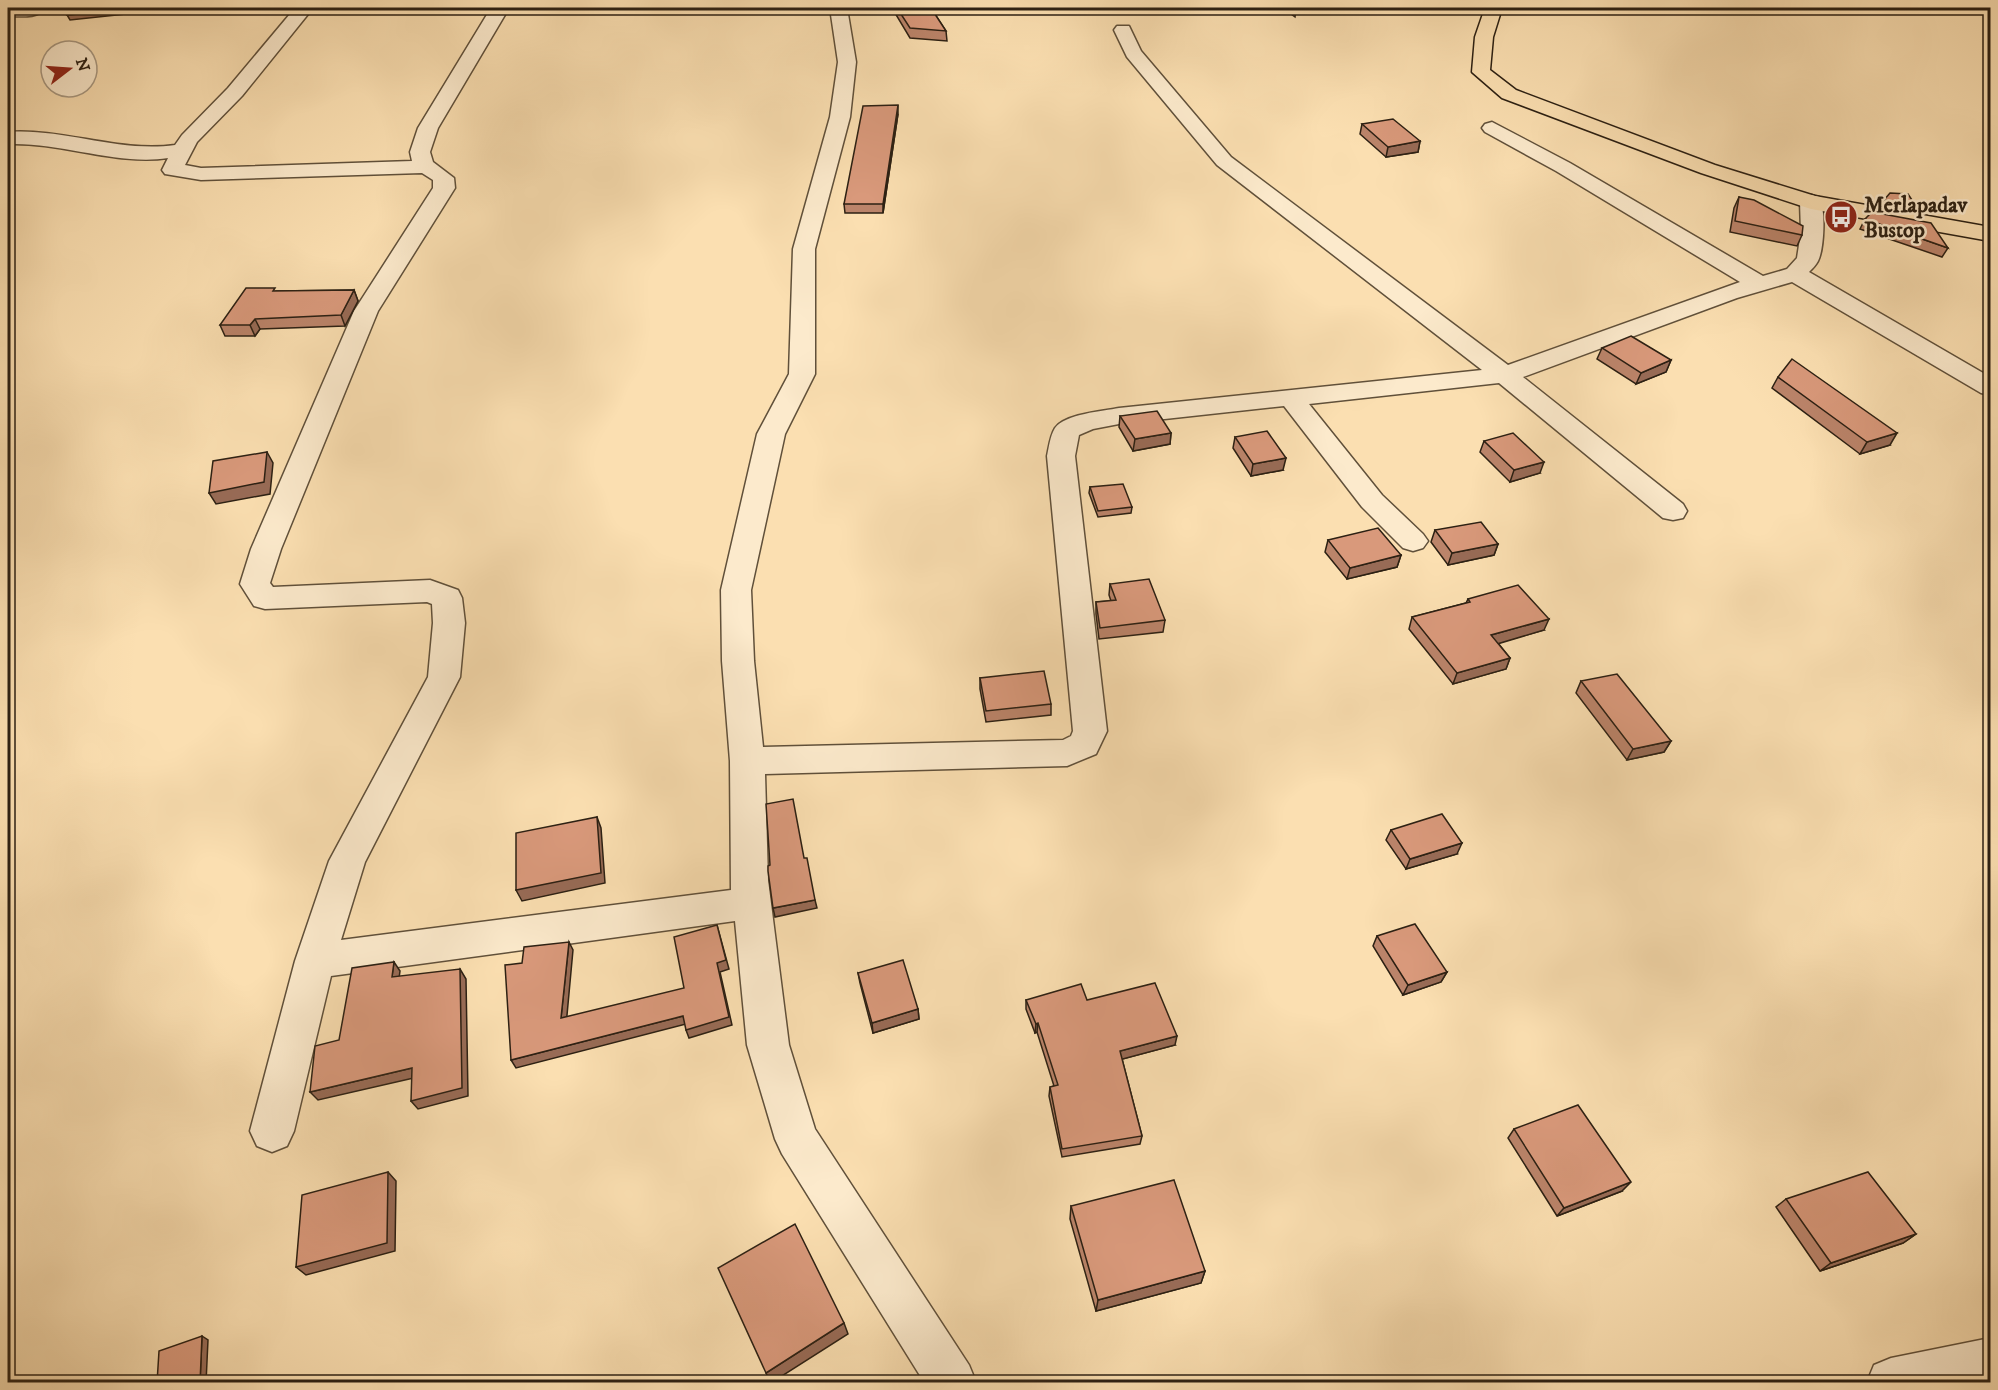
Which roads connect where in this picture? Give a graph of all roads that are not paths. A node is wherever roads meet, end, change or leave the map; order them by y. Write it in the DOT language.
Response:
graph roads {
  1 [pos="37,8"];
  2 [pos="304,8"];
  3 [pos="500,8"];
  4 [pos="838,8"];
  5 [pos="1493,8"];
  6 [pos="8,11"];
  7 [pos="1123,30"];
  8 [pos="1492,128"];
  9 [pos="8,138"];
  10 [pos="182,150"];
  11 [pos="426,167"];
  12 [pos="1811,202"];
  13 [pos="1990,234"];
  14 [pos="1795,274"];
  15 [pos="1760,284"];
  16 [pos="1505,375"];
  17 [pos="1990,387"];
  18 [pos="1291,398"];
  19 [pos="1673,512"];
  20 [pos="1413,541"];
  21 [pos="747,761"];
  22 [pos="752,903"];
  23 [pos="315,961"];
  24 [pos="272,1131"];
  25 [pos="1990,1362"];
  26 [pos="952,1383"];
  27 [pos="1891,1383"];
  1 -- 6 [label="street"];
  2 -- 10 [label="street"];
  3 -- 11 [label="street"];
  4 -- 21 [label="street"];
  5 -- 12 [label="main road"];
  7 -- 16 [label="street"];
  8 -- 15 [label="street"];
  9 -- 10 [label="street"];
  10 -- 11 [label="street"];
  11 -- 23 [label="street"];
  12 -- 13 [label="main road"];
  12 -- 14 [label="street"];
  14 -- 15 [label="street"];
  14 -- 17 [label="street"];
  15 -- 16 [label="street"];
  16 -- 18 [label="street"];
  16 -- 19 [label="street"];
  18 -- 20 [label="street"];
  18 -- 21 [label="street"];
  21 -- 22 [label="street"];
  22 -- 23 [label="street"];
  22 -- 26 [label="street"];
  23 -- 24 [label="street"];
  25 -- 27 [label="street"];
}
